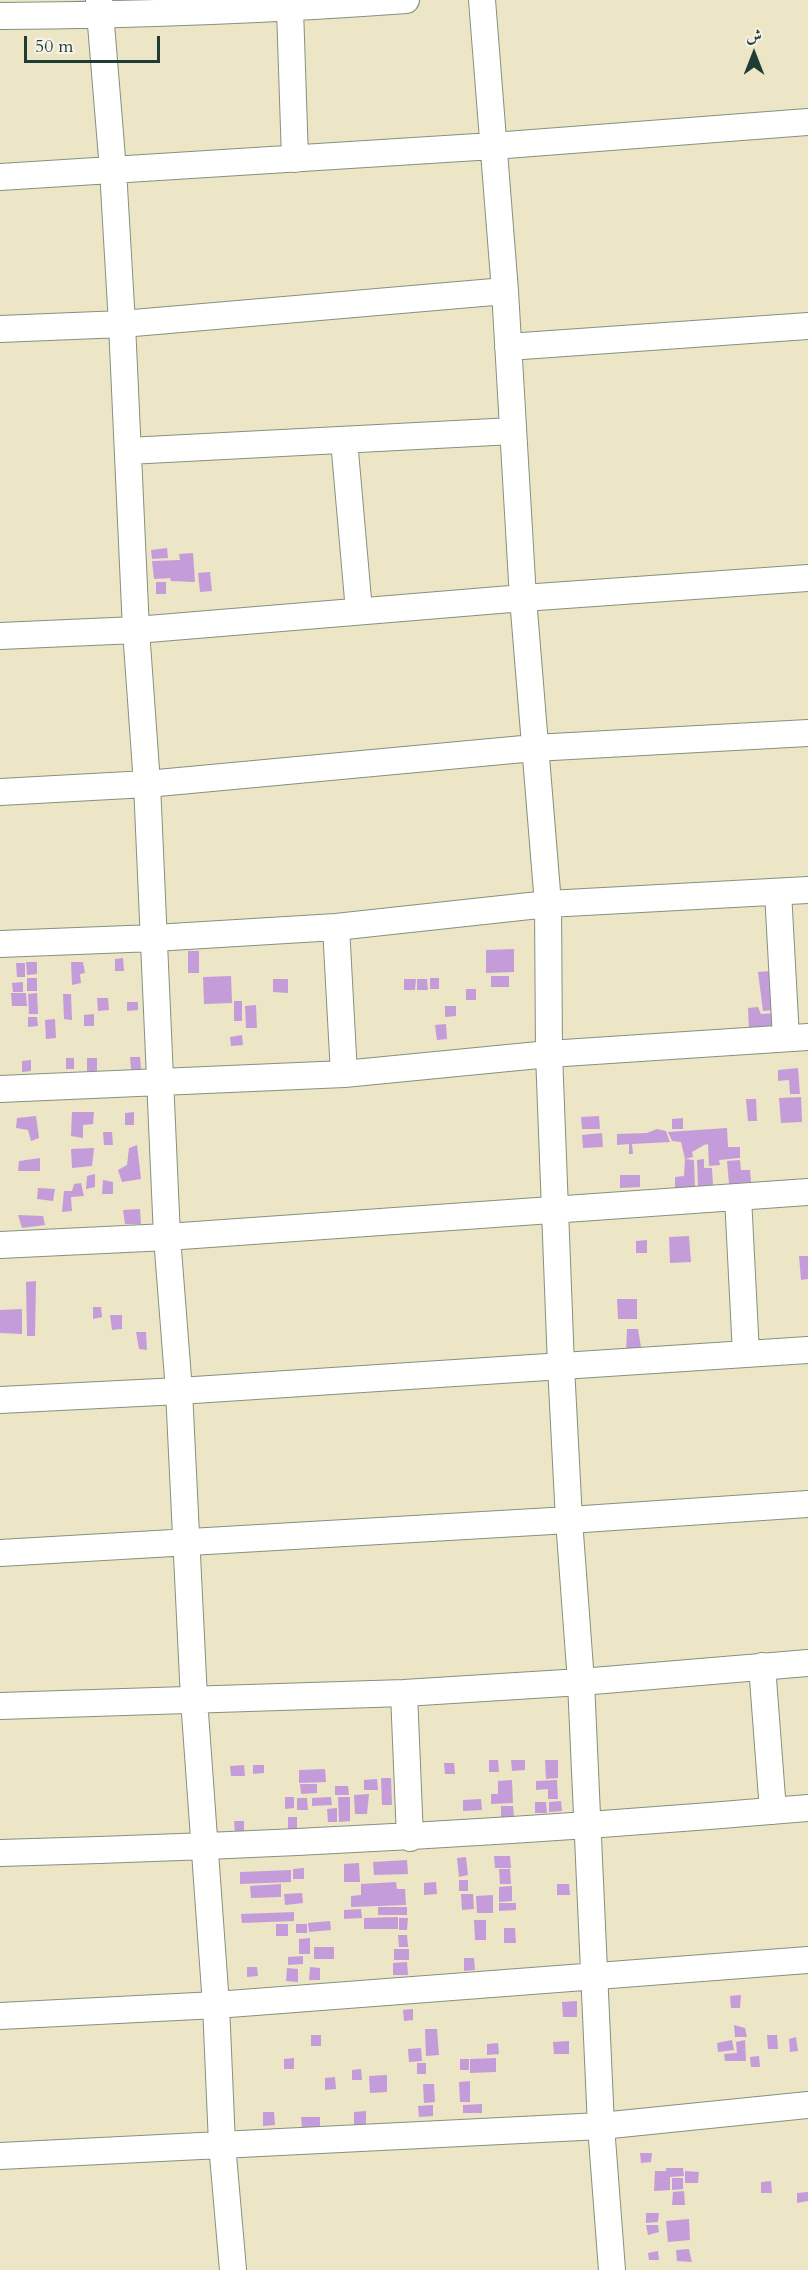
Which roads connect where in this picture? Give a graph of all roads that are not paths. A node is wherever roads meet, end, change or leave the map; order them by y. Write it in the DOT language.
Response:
graph roads {
  1 [pos="406,0"];
  2 [pos="482,0"];
  3 [pos="100,7"];
  4 [pos="290,9"];
  5 [pos="0,15"];
  6 [pos="808,122"];
  7 [pos="493,146"];
  8 [pos="295,159"];
  9 [pos="113,170"];
  10 [pos="0,177"];
  11 [pos="505,291"];
  12 [pos="122,324"];
  13 [pos="808,326"];
  14 [pos="0,329"];
  15 [pos="508,347"];
  16 [pos="513,432"];
  17 [pos="344,440"];
  18 [pos="128,451"];
  19 [pos="808,578"];
  20 [pos="523,598"];
  21 [pos="358,611"];
  22 [pos="136,630"];
  23 [pos="0,636"];
  24 [pos="808,733"];
  25 [pos="534,748"];
  26 [pos="147,784"];
  27 [pos="0,792"];
  28 [pos="808,890"];
  29 [pos="778,892"];
  30 [pos="548,904"];
  31 [pos="336,927"];
  32 [pos="154,939"];
  33 [pos="0,944"];
  34 [pos="797,1037"];
  35 [pos="549,1054"];
  36 [pos="344,1074"];
  37 [pos="160,1083"];
  38 [pos="0,1089"];
  39 [pos="808,1192"];
  40 [pos="738,1197"];
  41 [pos="555,1208"];
  42 [pos="167,1237"];
  43 [pos="0,1245"];
  44 [pos="808,1350"];
  45 [pos="746,1354"];
  46 [pos="561,1366"];
  47 [pos="179,1391"];
  48 [pos="0,1400"];
  49 [pos="808,1504"];
  50 [pos="569,1520"];
  51 [pos="187,1542"];
  52 [pos="0,1552"];
  53 [pos="808,1663"];
  54 [pos="762,1666"];
  55 [pos="581,1682"];
  56 [pos="404,1693"];
  57 [pos="194,1699"];
  58 [pos="0,1706"];
  59 [pos="808,1808"];
  60 [pos="773,1811"];
  61 [pos="586,1826"];
  62 [pos="410,1838"];
  63 [pos="204,1848"];
  64 [pos="0,1853"];
  65 [pos="808,1960"];
  66 [pos="593,1977"];
  67 [pos="216,2005"];
  68 [pos="0,2016"];
  69 [pos="808,2105"];
  70 [pos="601,2126"];
  71 [pos="222,2144"];
  72 [pos="0,2156"];
  73 [pos="233,2270"];
  74 [pos="612,2270"];
  1 -- 4 [label="street"];
  2 -- 7 [label="street"];
  3 -- 4 [label="street"];
  3 -- 5 [label="street"];
  3 -- 9 [label="street"];
  4 -- 8 [label="street"];
  6 -- 7 [label="street"];
  7 -- 8 [label="street"];
  7 -- 11 [label="street"];
  8 -- 9 [label="street"];
  9 -- 10 [label="street"];
  9 -- 12 [label="street"];
  11 -- 12 [label="street"];
  11 -- 15 [label="street"];
  12 -- 14 [label="street"];
  12 -- 18 [label="street"];
  13 -- 15 [label="street"];
  15 -- 16 [label="street"];
  16 -- 17 [label="street"];
  16 -- 20 [label="street"];
  17 -- 18 [label="street"];
  17 -- 21 [label="street"];
  18 -- 22 [label="street"];
  19 -- 20 [label="street"];
  20 -- 21 [label="street"];
  20 -- 25 [label="street"];
  21 -- 22 [label="street"];
  22 -- 23 [label="street"];
  22 -- 26 [label="street"];
  24 -- 25 [label="street"];
  25 -- 26 [label="street"];
  25 -- 30 [label="street"];
  26 -- 27 [label="street"];
  26 -- 32 [label="street"];
  28 -- 29 [label="street"];
  29 -- 30 [label="street"];
  29 -- 34 [label="street"];
  30 -- 31 [label="street"];
  30 -- 35 [label="street"];
  31 -- 32 [label="street"];
  31 -- 36 [label="street"];
  32 -- 33 [label="street"];
  32 -- 37 [label="street"];
  34 -- 35 [label="street"];
  35 -- 36 [label="street"];
  35 -- 41 [label="street"];
  36 -- 37 [label="street"];
  37 -- 38 [label="street"];
  37 -- 42 [label="street"];
  39 -- 40 [label="street"];
  40 -- 41 [label="street"];
  40 -- 45 [label="street"];
  41 -- 42 [label="street"];
  41 -- 46 [label="street"];
  42 -- 43 [label="street"];
  42 -- 47 [label="street"];
  44 -- 45 [label="street"];
  45 -- 46 [label="street"];
  46 -- 47 [label="street"];
  46 -- 50 [label="street"];
  47 -- 48 [label="street"];
  47 -- 51 [label="street"];
  49 -- 50 [label="street"];
  50 -- 51 [label="street"];
  50 -- 55 [label="street"];
  51 -- 52 [label="street"];
  51 -- 57 [label="street"];
  53 -- 54 [label="street"];
  54 -- 55 [label="street"];
  54 -- 60 [label="street"];
  55 -- 56 [label="street"];
  55 -- 61 [label="street"];
  56 -- 57 [label="street"];
  56 -- 62 [label="street"];
  57 -- 58 [label="street"];
  57 -- 63 [label="street"];
  59 -- 60 [label="street"];
  60 -- 61 [label="street"];
  61 -- 62 [label="street"];
  61 -- 66 [label="street"];
  62 -- 63 [label="street"];
  63 -- 64 [label="street"];
  63 -- 67 [label="street"];
  65 -- 66 [label="street"];
  66 -- 67 [label="street"];
  66 -- 70 [label="street"];
  67 -- 68 [label="street"];
  67 -- 71 [label="street"];
  69 -- 70 [label="street"];
  70 -- 71 [label="street"];
  70 -- 74 [label="street"];
  71 -- 72 [label="street"];
  71 -- 73 [label="street"];
}
